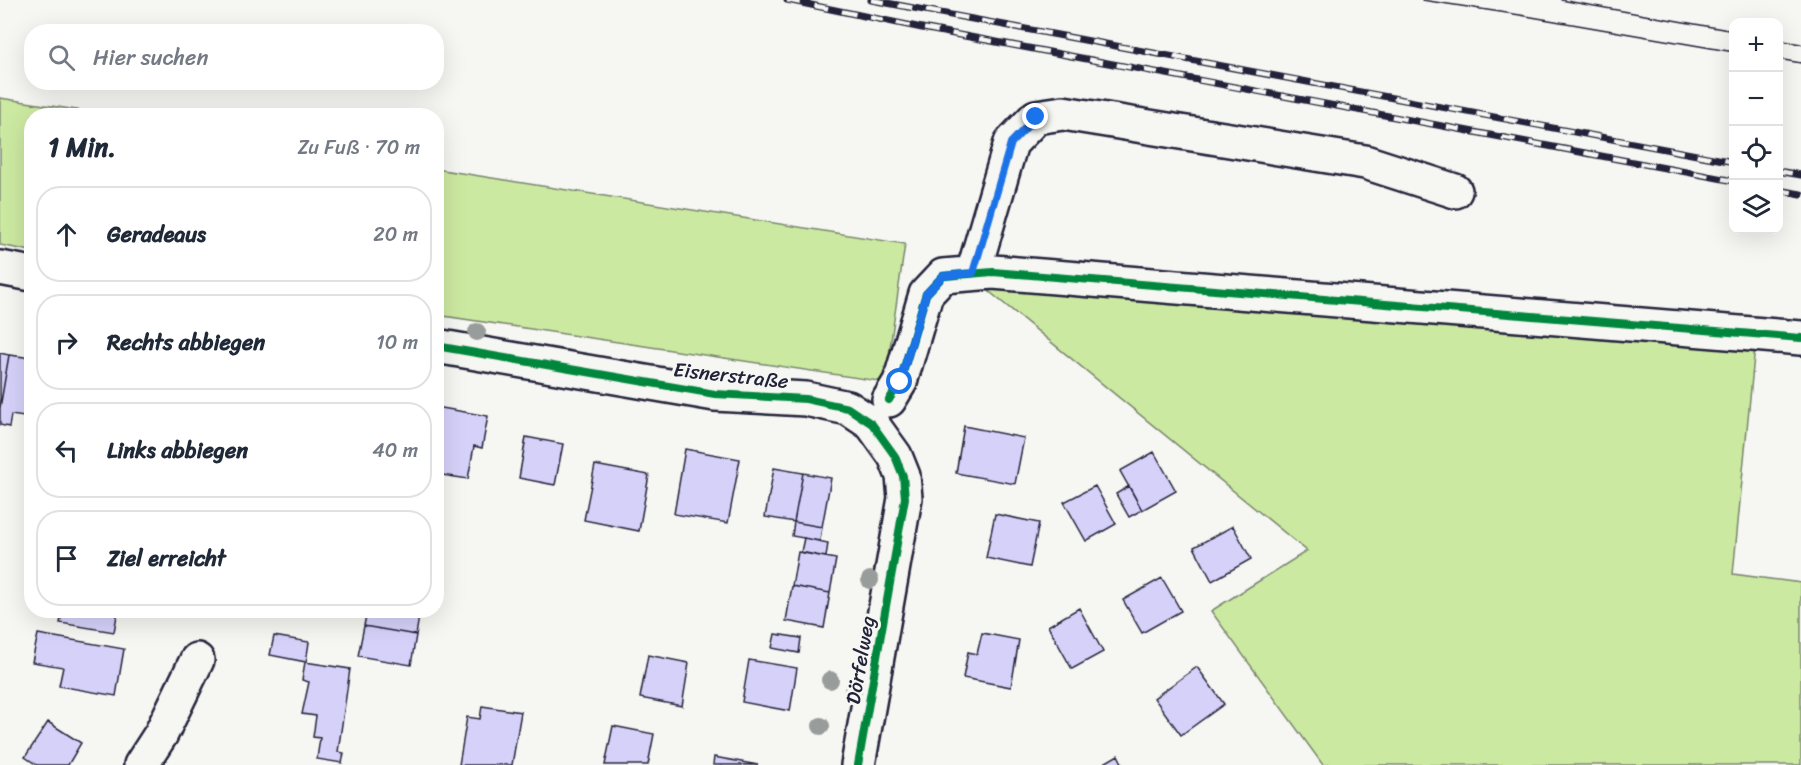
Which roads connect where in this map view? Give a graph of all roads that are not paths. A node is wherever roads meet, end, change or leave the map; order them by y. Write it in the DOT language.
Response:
graph roads {
  1 [pos="1455,191"];
  2 [pos="0,268"];
  3 [pos="24,272"];
  4 [pos="973,273"];
  5 [pos="1801,338"];
  6 [pos="444,347"];
  7 [pos="889,400"];
  8 [pos="894,561"];
  9 [pos="197,660"];
  10 [pos="141,765"];
  11 [pos="858,765"];
  1 -- 4 [label="street"];
  2 -- 3 [label="street"];
  4 -- 5 [label="street"];
  4 -- 7 [label="street"];
  6 -- 8 [label="street, Eisnerstraße"];
  8 -- 11 [label="street, Dörfelweg"];
  9 -- 10 [label="street"];
}
